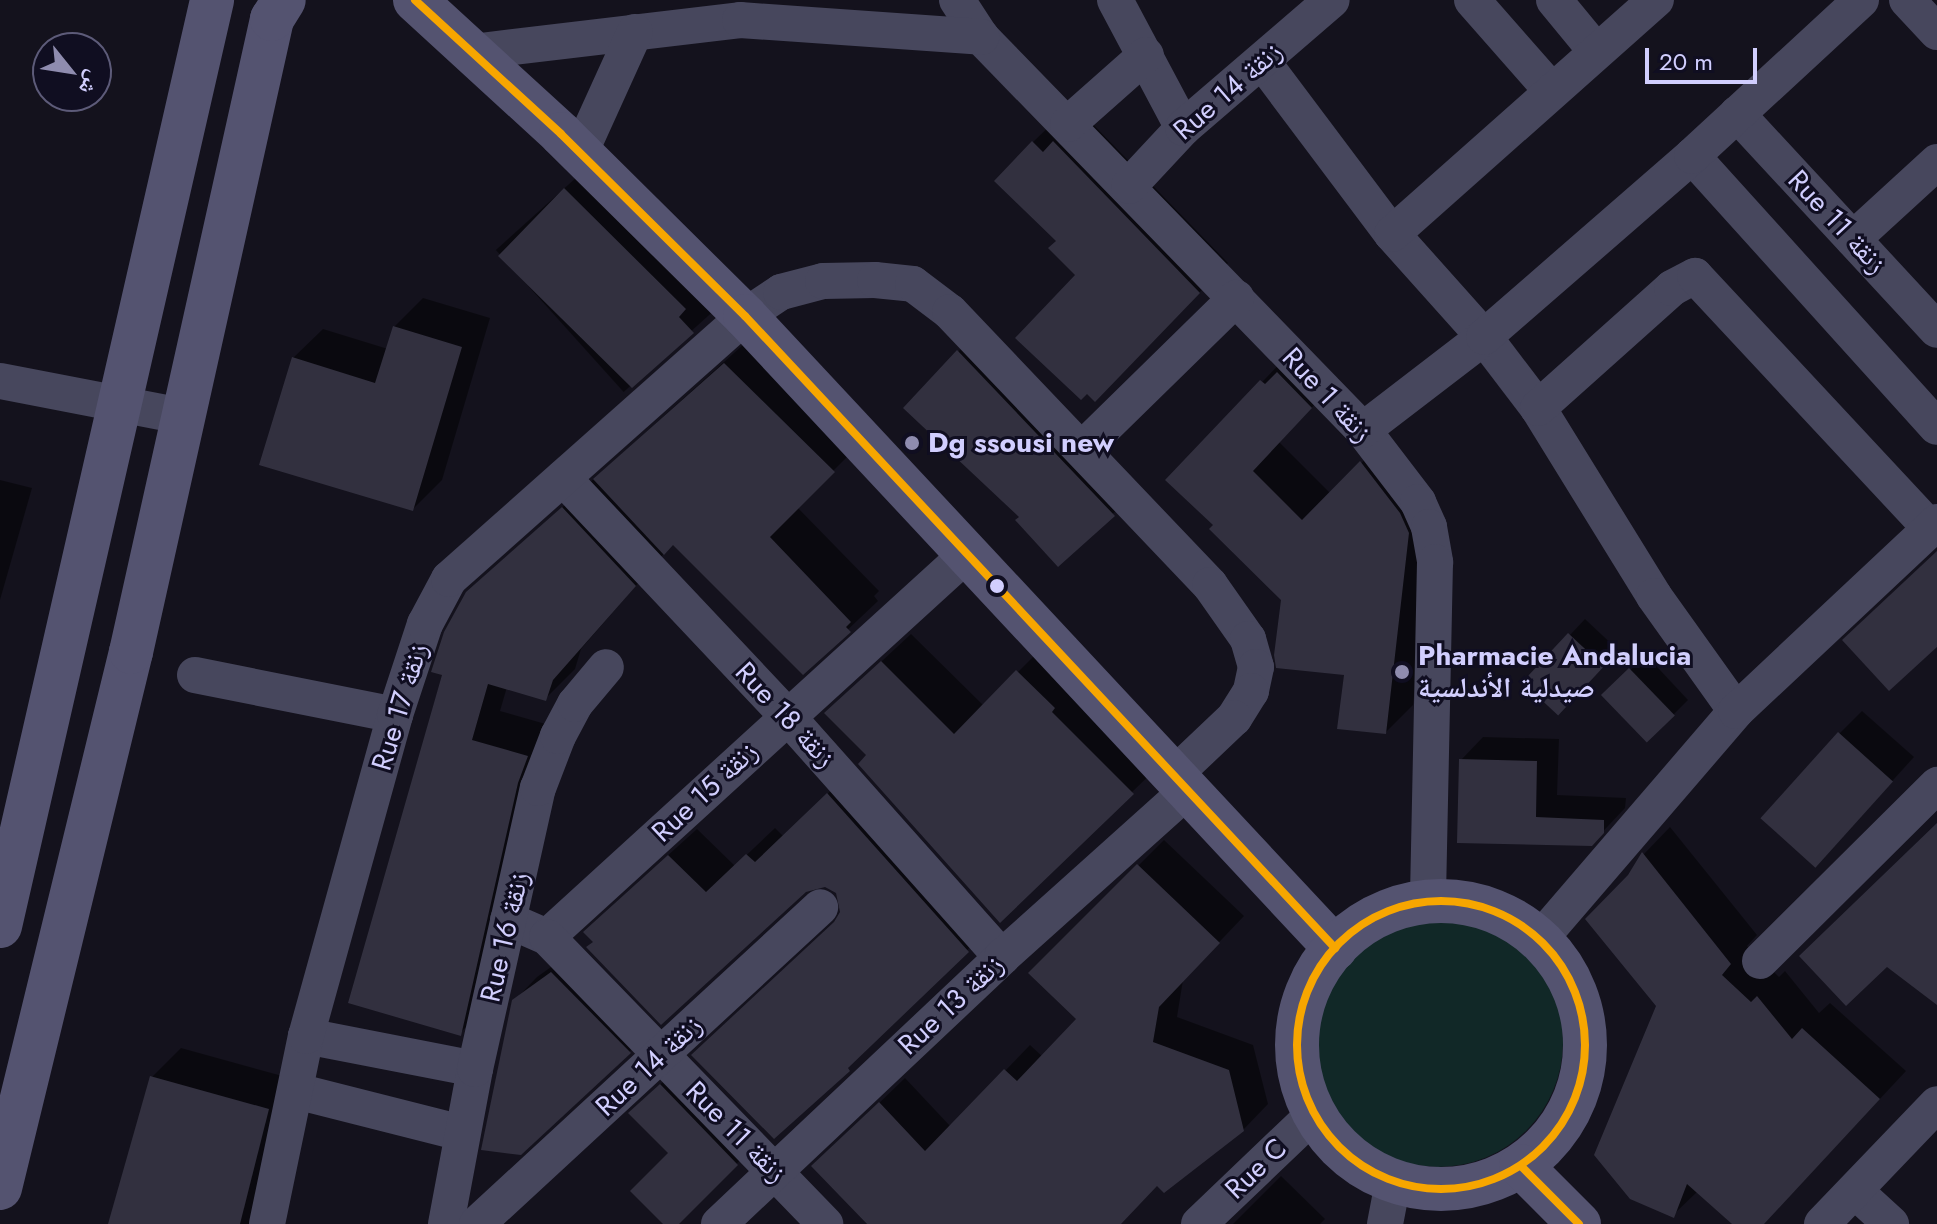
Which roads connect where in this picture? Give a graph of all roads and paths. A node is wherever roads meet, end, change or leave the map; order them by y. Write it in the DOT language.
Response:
graph roads {
  1 [pos="212,0"];
  2 [pos="284,0"];
  3 [pos="415,0"];
  4 [pos="957,0"];
  5 [pos="1115,0"];
  6 [pos="1332,0"];
  7 [pos="1472,0"];
  8 [pos="1554,0"];
  9 [pos="1656,0"];
  10 [pos="1861,0"];
  11 [pos="1907,0"];
  12 [pos="750,10"];
  13 [pos="635,32"];
  14 [pos="1937,32"];
  15 [pos="981,37"];
  16 [pos="1596,51"];
  17 [pos="472,52"];
  18 [pos="1146,55"];
  19 [pos="1262,61"];
  20 [pos="1551,90"];
  21 [pos="1737,114"];
  22 [pos="1068,124"];
  23 [pos="1183,128"];
  24 [pos="580,153"];
  25 [pos="1692,156"];
  26 [pos="1937,162"];
  27 [pos="1129,186"];
  28 [pos="1392,234"];
  29 [pos="1853,239"];
  30 [pos="1236,298"];
  31 [pos="745,316"];
  32 [pos="1937,330"];
  33 [pos="1484,337"];
  34 [pos="0,381"];
  35 [pos="122,403"];
  36 [pos="1538,408"];
  37 [pos="182,416"];
  38 [pos="1937,427"];
  39 [pos="1363,430"];
  40 [pos="1082,449"];
  41 [pos="563,478"];
  42 [pos="1934,525"];
  43 [pos="966,555"];
  44 [pos="606,667"];
  45 [pos="195,675"];
  46 [pos="1736,711"];
  47 [pos="395,715"];
  48 [pos="787,716"];
  49 [pos="1181,782"];
  50 [pos="1937,785"];
  51 [pos="1428,901"];
  52 [pos="820,907"];
  53 [pos="508,920"];
  54 [pos="0,926"];
  55 [pos="547,937"];
  56 [pos="1540,939"];
  57 [pos="1335,948"];
  58 [pos="1002,957"];
  59 [pos="1760,961"];
  60 [pos="306,1036"];
  61 [pos="660,1056"];
  62 [pos="475,1069"];
  63 [pos="296,1091"];
  64 [pos="1937,1104"];
  65 [pos="1314,1114"];
  66 [pos="462,1133"];
  67 [pos="1521,1166"];
  68 [pos="776,1171"];
  69 [pos="0,1188"];
  70 [pos="1855,1191"];
  71 [pos="1389,1203"];
  72 [pos="267,1224"];
  73 [pos="446,1224"];
  74 [pos="477,1224"];
  75 [pos="719,1224"];
  76 [pos="825,1224"];
  77 [pos="1199,1224"];
  78 [pos="1579,1224"];
  79 [pos="1822,1224"];
  80 [pos="1891,1224"];
  1 -- 35 [label="street"];
  2 -- 37 [label="street"];
  3 -- 17 [label="street"];
  4 -- 15 [label="street, Rue 1 زنقة"];
  5 -- 18 [label="street"];
  6 -- 19 [label="street, Rue 14 زنقة"];
  7 -- 20 [label="street"];
  8 -- 16 [label="street"];
  9 -- 16 [label="street"];
  10 -- 21 [label="street"];
  11 -- 14 [label="street"];
  12 -- 13 [label="street"];
  12 -- 15 [label="street"];
  13 -- 17 [label="street"];
  13 -- 24 [label="street"];
  15 -- 22 [label="street, Rue 1 زنقة"];
  16 -- 20 [label="street"];
  17 -- 24 [label="street"];
  18 -- 22 [label="street"];
  18 -- 23 [label="street"];
  19 -- 23 [label="street, Rue 14 زنقة"];
  19 -- 28 [label="street"];
  20 -- 28 [label="street"];
  21 -- 25 [label="street"];
  21 -- 29 [label="street, Rue 11 زنقة"];
  22 -- 27 [label="street, Rue 1 زنقة"];
  23 -- 27 [label="street, Rue 14 زنقة"];
  24 -- 31 [label="street"];
  25 -- 33 [label="street"];
  25 -- 38 [label="street"];
  26 -- 29 [label="street"];
  27 -- 30 [label="street, Rue 1 زنقة"];
  28 -- 33 [label="street"];
  29 -- 32 [label="street, Rue 11 زنقة"];
  30 -- 39 [label="street, Rue 1 زنقة"];
  30 -- 40 [label="street"];
  31 -- 40 [label="street, Rue 17 زنقة"];
  31 -- 41 [label="street, Rue 17 زنقة"];
  31 -- 43 [label="street"];
  33 -- 36 [label="street"];
  33 -- 39 [label="street"];
  34 -- 35 [label="street"];
  35 -- 37 [label="street"];
  35 -- 54 [label="street"];
  36 -- 42 [label="street"];
  36 -- 46 [label="street"];
  37 -- 69 [label="street"];
  39 -- 51 [label="street, Rue 1 زنقة"];
  40 -- 49 [label="street, Rue 13 زنقة"];
  41 -- 47 [label="street, Rue 17 زنقة"];
  41 -- 48 [label="street, Rue 18 زنقة"];
  42 -- 46 [label="street"];
  43 -- 48 [label="street, Rue 15 زنقة"];
  43 -- 49 [label="street"];
  44 -- 53 [label="street, Rue 16 زنقة"];
  45 -- 47 [label="street"];
  46 -- 56 [label="street"];
  47 -- 60 [label="street, Rue 17 زنقة"];
  48 -- 55 [label="street, Rue 15 زنقة"];
  48 -- 58 [label="street, Rue 18 زنقة"];
  49 -- 57 [label="street"];
  49 -- 58 [label="street, Rue 13 زنقة"];
  50 -- 59 [label="street"];
  51 -- 56 [label="street"];
  51 -- 57 [label="street"];
  52 -- 61 [label="street, Rue 14 زنقة"];
  53 -- 55 [label="street"];
  53 -- 62 [label="street, Rue 16 زنقة"];
  55 -- 61 [label="street, Rue 11 زنقة"];
  56 -- 67 [label="street"];
  57 -- 65 [label="street"];
  58 -- 68 [label="street, Rue 13 زنقة"];
  60 -- 62 [label="street"];
  60 -- 63 [label="street, Rue 17 زنقة"];
  61 -- 68 [label="street, Rue 11 زنقة"];
  61 -- 74 [label="street, Rue 14 زنقة"];
  62 -- 66 [label="street, Rue 16 زنقة"];
  63 -- 66 [label="street"];
  63 -- 72 [label="street, Rue 17 زنقة"];
  64 -- 70 [label="street"];
  65 -- 71 [label="street"];
  65 -- 77 [label="street, Rue C"];
  66 -- 73 [label="street, Rue 16 زنقة"];
  67 -- 71 [label="street"];
  67 -- 78 [label="street"];
  68 -- 75 [label="street, Rue 13 زنقة"];
  68 -- 76 [label="street, Rue 11 زنقة"];
  70 -- 79 [label="street"];
  70 -- 80 [label="street"];
}
